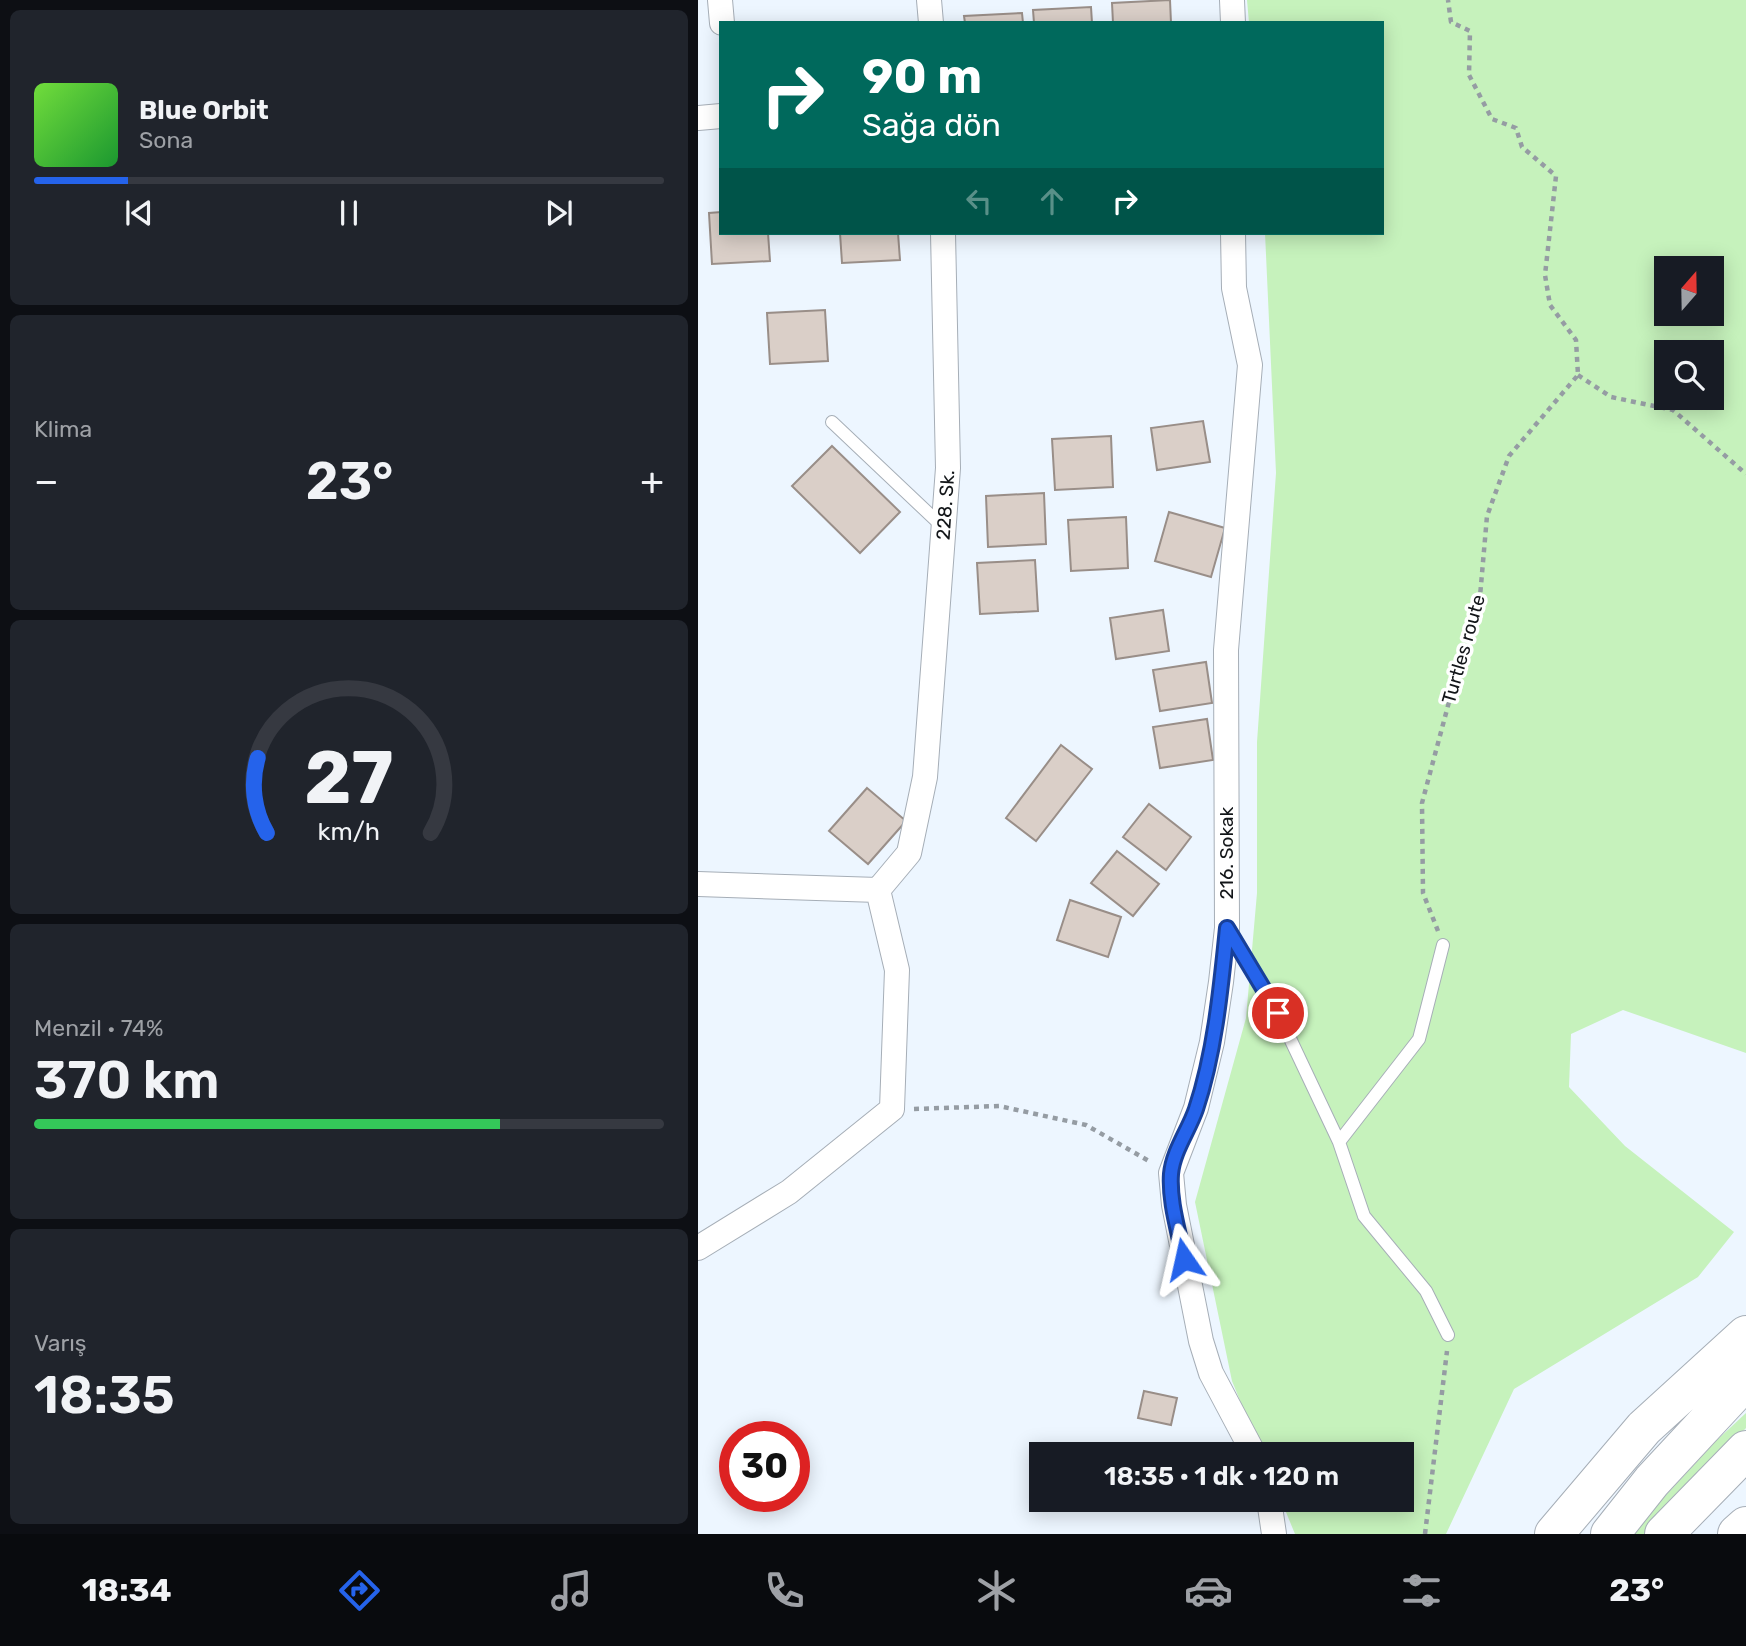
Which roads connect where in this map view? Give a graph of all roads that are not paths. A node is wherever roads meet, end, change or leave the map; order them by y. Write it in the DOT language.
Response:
graph roads {
  1 [pos="720,0"];
  2 [pos="929,0"];
  3 [pos="1232,0"];
  4 [pos="722,21"];
  5 [pos="931,21"];
  6 [pos="1233,21"];
  7 [pos="719,116"];
  8 [pos="698,118"];
  9 [pos="943,235"];
  10 [pos="1233,235"];
  11 [pos="832,422"];
  12 [pos="944,528"];
  13 [pos="698,884"];
  14 [pos="878,890"];
  15 [pos="1227,928"];
  16 [pos="1443,945"];
  17 [pos="1339,1142"];
  18 [pos="698,1248"];
  19 [pos="1448,1335"];
  20 [pos="1746,1335"];
  21 [pos="1746,1380"];
  22 [pos="1248,1442"];
  23 [pos="1746,1450"];
  24 [pos="1271,1512"];
  25 [pos="1746,1526"];
  26 [pos="1274,1534"];
  27 [pos="1554,1534"];
  28 [pos="1610,1534"];
  29 [pos="1664,1534"];
  30 [pos="1737,1534"];
  1 -- 4 [label="street"];
  2 -- 5 [label="street"];
  3 -- 6 [label="street"];
  7 -- 8 [label="street"];
  9 -- 12 [label="street, 228. Sk."];
  10 -- 15 [label="street, 216. Sokak"];
  11 -- 12 [label="lane"];
  12 -- 14 [label="street, 228. Sk."];
  13 -- 14 [label="street"];
  14 -- 18 [label="street"];
  15 -- 17 [label="lane"];
  15 -- 22 [label="street, 216. Sokak"];
  16 -- 17 [label="lane"];
  17 -- 19 [label="lane"];
  20 -- 27 [label="highway"];
  21 -- 28 [label="highway"];
  23 -- 29 [label="highway"];
  24 -- 26 [label="street"];
  25 -- 30 [label="highway"];
}
